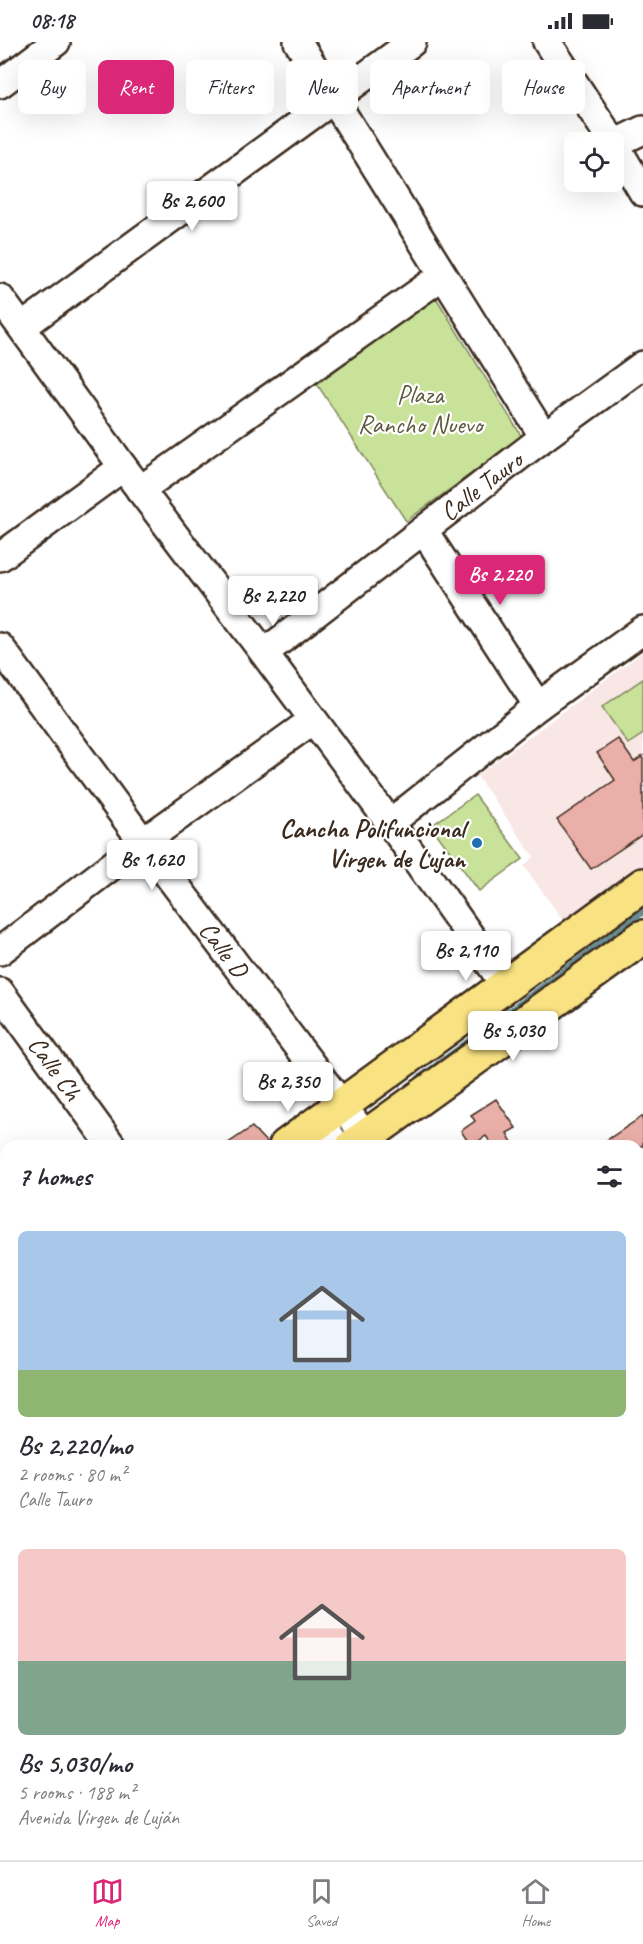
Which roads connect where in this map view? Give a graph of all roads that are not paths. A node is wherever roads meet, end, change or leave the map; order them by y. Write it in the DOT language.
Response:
graph roads {
  1 [pos="56,42"];
  2 [pos="298,42"];
  3 [pos="412,42"];
  4 [pos="547,42"];
  5 [pos="309,60"];
  6 [pos="358,83"];
  7 [pos="0,84"];
  8 [pos="316,114"];
  9 [pos="344,114"];
  10 [pos="643,130"];
  11 [pos="607,132"];
  12 [pos="624,139"];
  13 [pos="624,160"];
  14 [pos="643,192"];
  15 [pos="442,276"];
  16 [pos="0,298"];
  17 [pos="22,327"];
  18 [pos="643,365"];
  19 [pos="544,437"];
  20 [pos="123,467"];
  21 [pos="140,490"];
  22 [pos="424,531"];
  23 [pos="0,557"];
  24 [pos="643,630"];
  25 [pos="0,647"];
  26 [pos="264,653"];
  27 [pos="538,706"];
  28 [pos="313,720"];
  29 [pos="390,823"];
  30 [pos="143,842"];
  31 [pos="643,885"];
  32 [pos="643,937"];
  33 [pos="0,951"];
  34 [pos="505,985"];
  35 [pos="0,992"];
  36 [pos="348,1134"];
  37 [pos="108,1140"];
  38 [pos="317,1140"];
  1 -- 7 [label="street"];
  2 -- 5 [label="street"];
  3 -- 6 [label="street"];
  4 -- 11 [label="street"];
  8 -- 17 [label="street"];
  9 -- 15 [label="street"];
  10 -- 12 [label="street"];
  13 -- 14 [label="street"];
  15 -- 19 [label="street"];
  15 -- 21 [label="street"];
  16 -- 17 [label="street"];
  17 -- 20 [label="street"];
  18 -- 19 [label="street, Calle Tauro"];
  19 -- 22 [label="street, Calle Tauro"];
  20 -- 21 [label="street"];
  20 -- 23 [label="street"];
  21 -- 26 [label="street"];
  22 -- 26 [label="street, Calle Tauro"];
  22 -- 27 [label="street"];
  24 -- 27 [label="street"];
  25 -- 30 [label="street, Calle D"];
  26 -- 28 [label="street"];
  27 -- 29 [label="street"];
  28 -- 29 [label="street"];
  28 -- 30 [label="street"];
  29 -- 34 [label="street"];
  30 -- 33 [label="street"];
  30 -- 36 [label="street, Calle D"];
  31 -- 34 [label="main road"];
  32 -- 36 [label="main road"];
  34 -- 36 [label="main road"];
  35 -- 37 [label="street, Calle Ch"];
  36 -- 38 [label="main road"];
}
